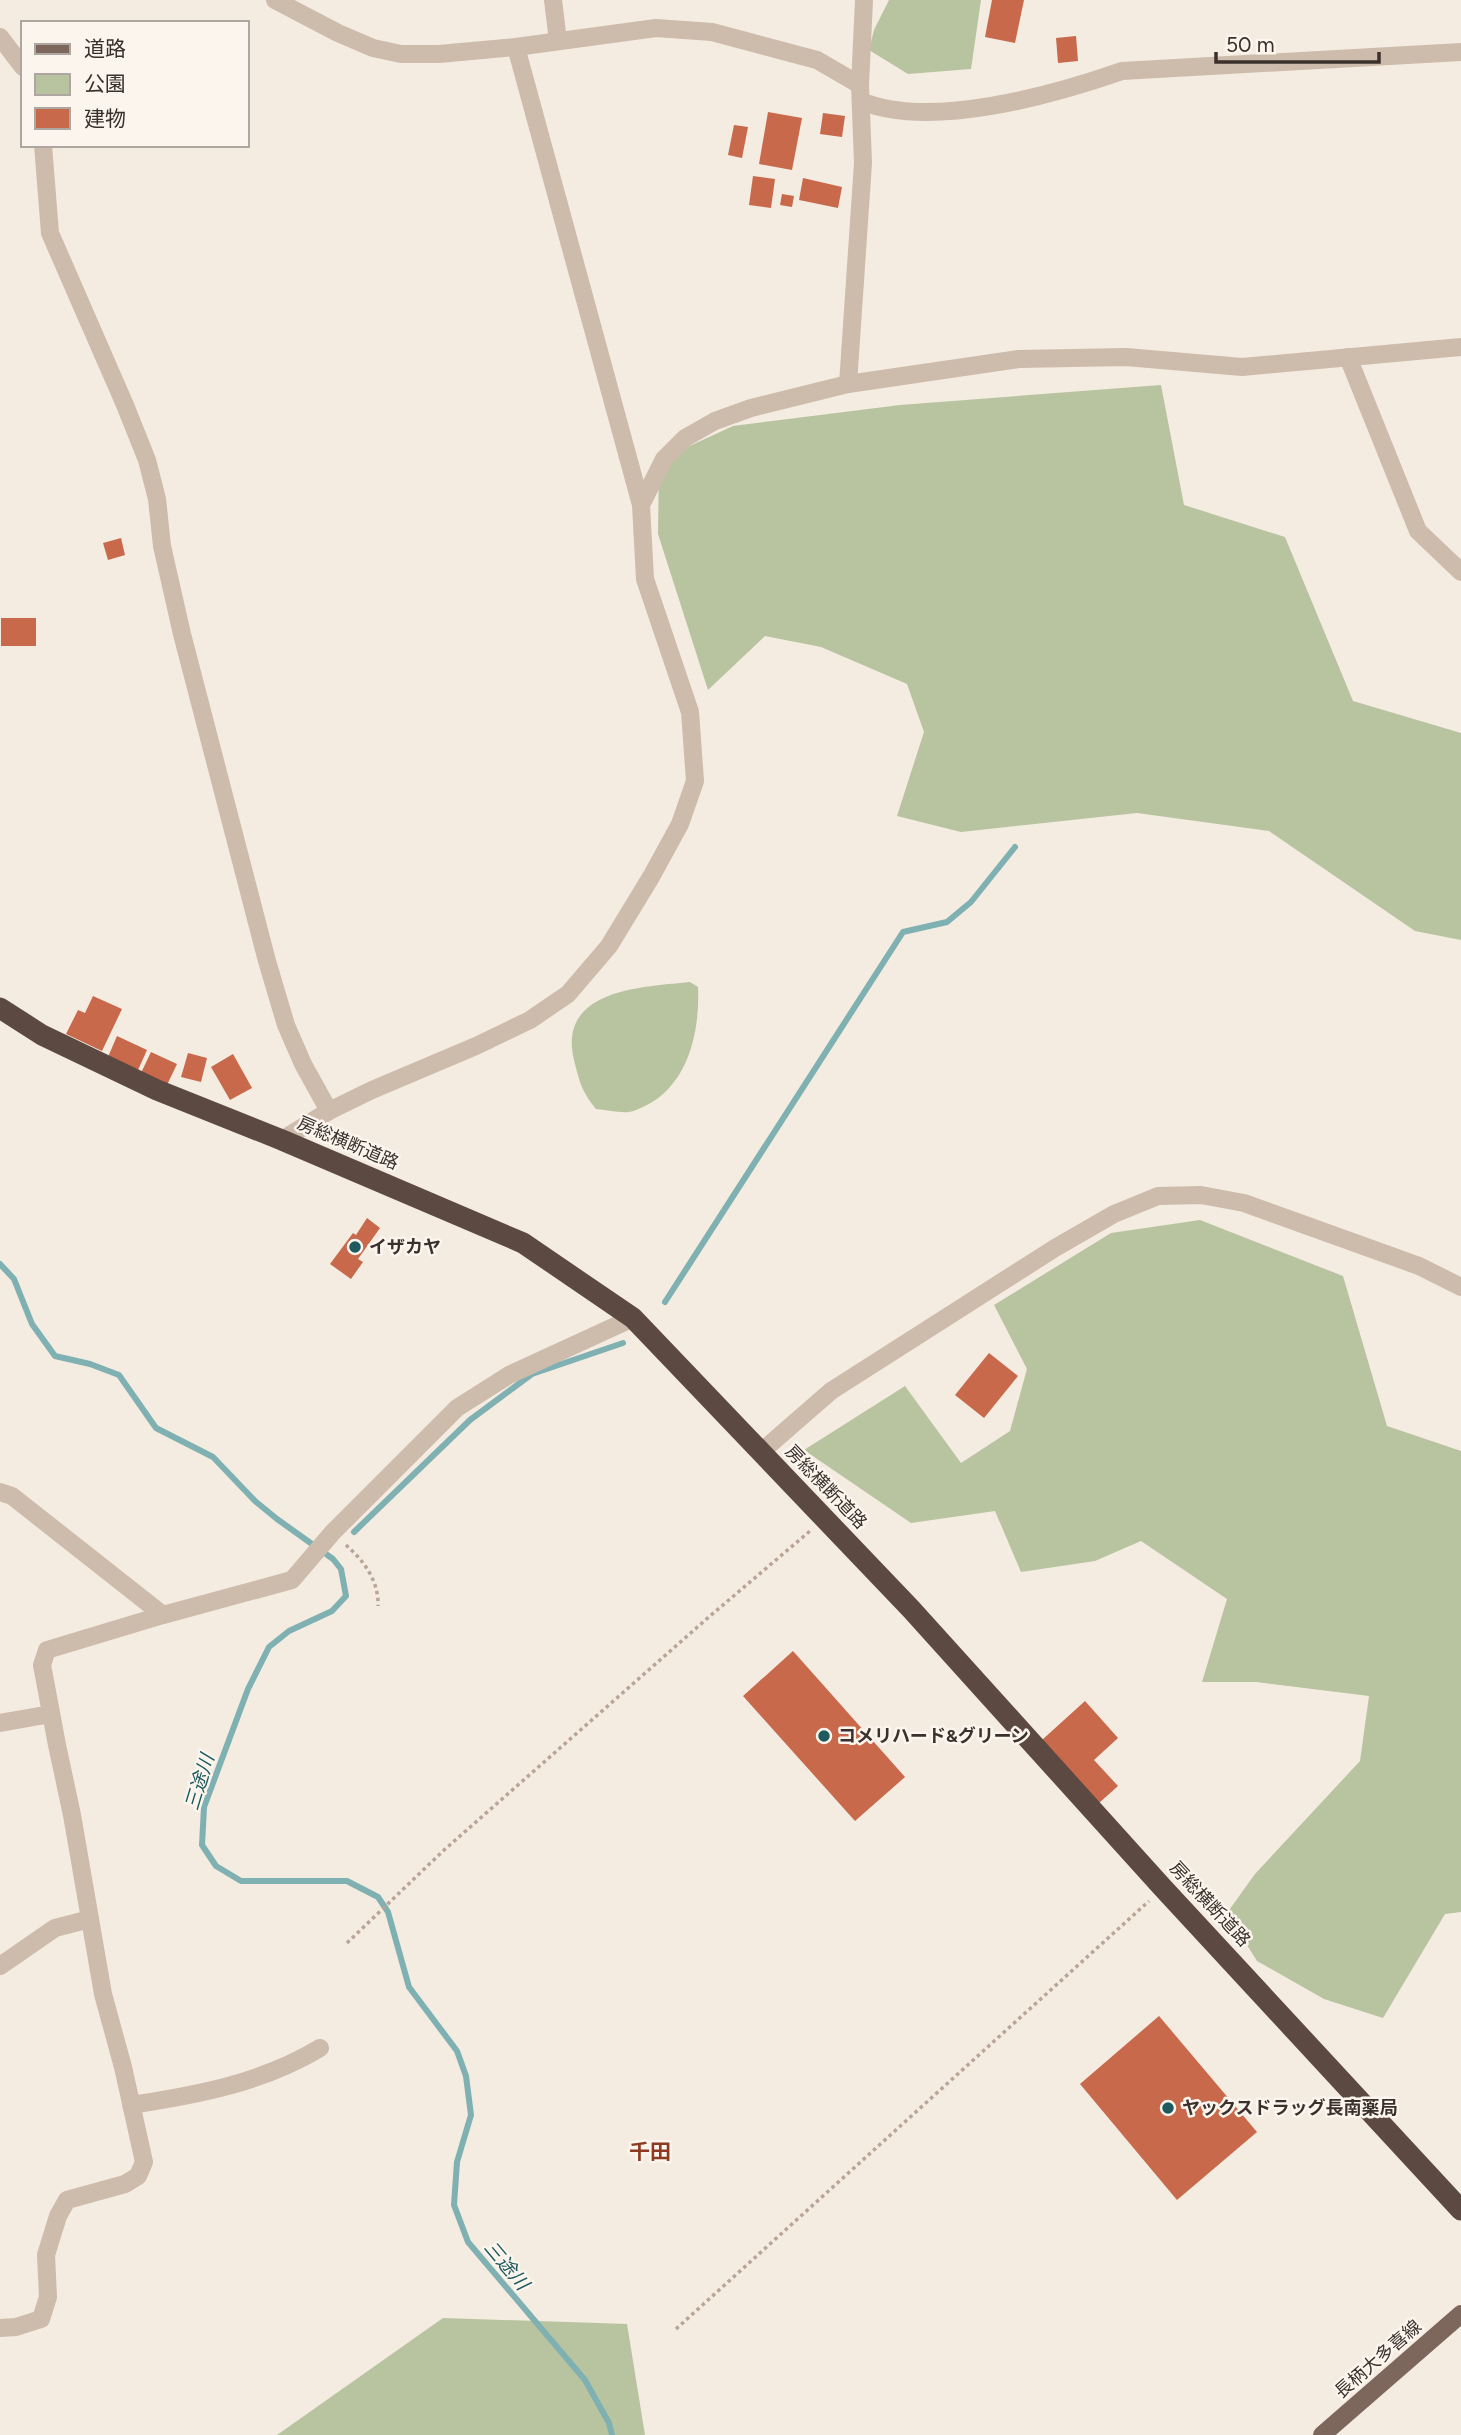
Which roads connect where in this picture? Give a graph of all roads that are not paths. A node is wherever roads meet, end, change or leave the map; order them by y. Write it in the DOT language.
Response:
graph roads {
  1 [pos="275,0"];
  2 [pos="553,0"];
  3 [pos="864,0"];
  4 [pos="0,37"];
  5 [pos="558,41"];
  6 [pos="516,47"];
  7 [pos="1461,52"];
  8 [pos="21,64"];
  9 [pos="860,93"];
  10 [pos="43,147"];
  11 [pos="1461,347"];
  12 [pos="1348,356"];
  13 [pos="848,384"];
  14 [pos="641,505"];
  15 [pos="1461,572"];
  16 [pos="0,1008"];
  17 [pos="329,1111"];
  18 [pos="282,1140"];
  19 [pos="1461,1287"];
  20 [pos="633,1318"];
  21 [pos="761,1452"];
  22 [pos="0,1492"];
  23 [pos="163,1615"];
  24 [pos="51,1714"];
  25 [pos="0,1723"];
  26 [pos="90,1919"];
  27 [pos="0,1966"];
  28 [pos="320,2049"];
  29 [pos="131,2105"];
  30 [pos="1461,2210"];
  31 [pos="1461,2314"];
  32 [pos="0,2328"];
  33 [pos="1322,2435"];
  1 -- 6 [label="street"];
  2 -- 5 [label="street"];
  3 -- 9 [label="street"];
  4 -- 8 [label="street"];
  5 -- 6 [label="street"];
  5 -- 9 [label="street"];
  6 -- 14 [label="street"];
  7 -- 9 [label="street"];
  9 -- 13 [label="street"];
  10 -- 17 [label="street"];
  11 -- 12 [label="street"];
  12 -- 13 [label="street"];
  12 -- 15 [label="street"];
  13 -- 14 [label="street"];
  14 -- 17 [label="street"];
  16 -- 18 [label="highway, 房総横断道路"];
  17 -- 18 [label="street"];
  18 -- 20 [label="highway, 房総横断道路"];
  19 -- 21 [label="street"];
  20 -- 21 [label="highway, 房総横断道路"];
  20 -- 23 [label="street"];
  21 -- 30 [label="highway, 房総横断道路"];
  22 -- 23 [label="street"];
  23 -- 24 [label="street"];
  24 -- 25 [label="street"];
  24 -- 26 [label="street"];
  26 -- 27 [label="street"];
  26 -- 29 [label="street"];
  28 -- 29 [label="street"];
  29 -- 32 [label="street"];
  31 -- 33 [label="main road, 長柄大多喜線"];
}
